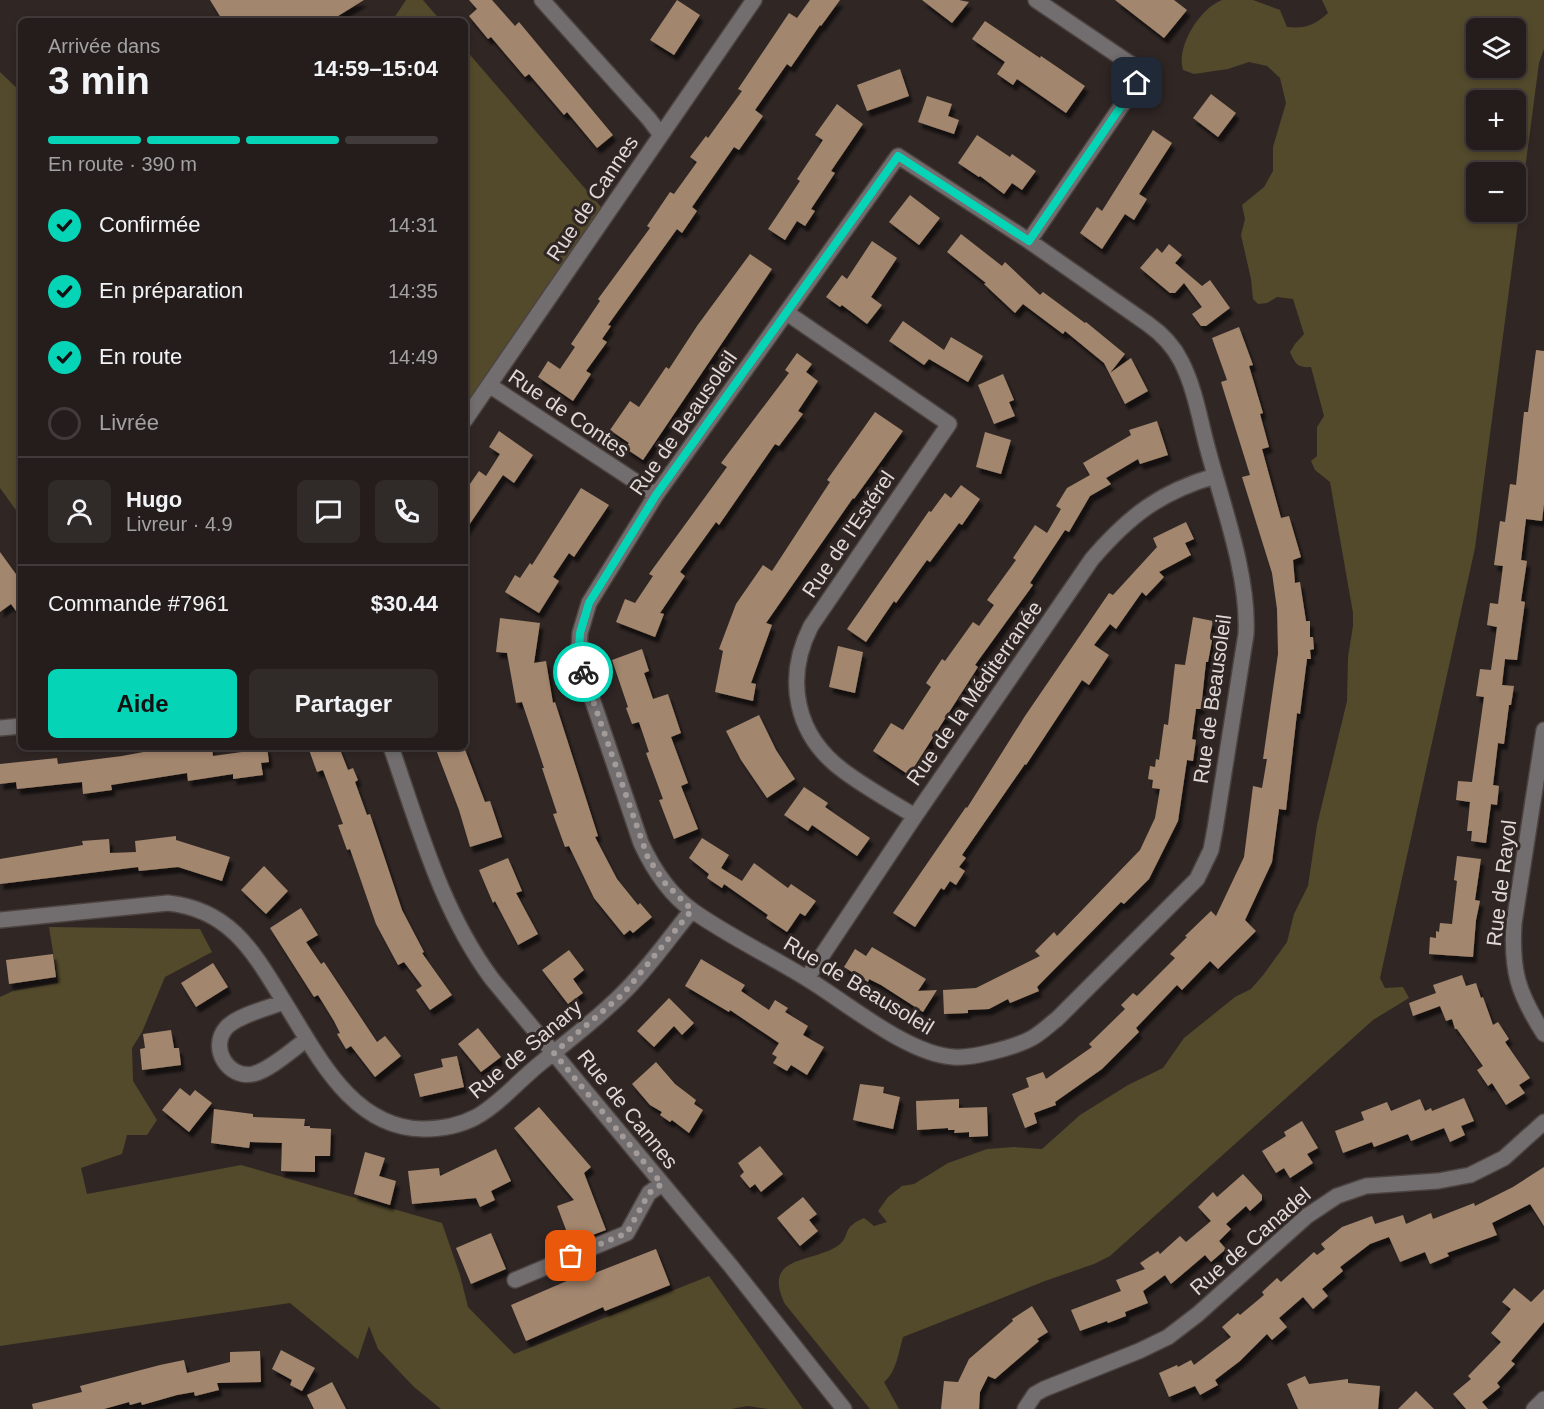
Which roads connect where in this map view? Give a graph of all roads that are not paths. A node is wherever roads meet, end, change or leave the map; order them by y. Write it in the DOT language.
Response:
graph roads {
  1 [pos="542,0"];
  2 [pos="754,0"];
  3 [pos="1036,0"];
  4 [pos="661,135"];
  5 [pos="1029,241"];
  6 [pos="787,313"];
  7 [pos="489,385"];
  8 [pos="468,416"];
  9 [pos="1215,476"];
  10 [pos="656,495"];
  11 [pos="18,726"];
  12 [pos="0,728"];
  13 [pos="1544,730"];
  14 [pos="392,750"];
  15 [pos="915,816"];
  16 [pos="692,910"];
  17 [pos="0,920"];
  18 [pos="807,978"];
  19 [pos="284,1002"];
  20 [pos="1544,1034"];
  21 [pos="307,1039"];
  22 [pos="554,1053"];
  23 [pos="1544,1122"];
  24 [pos="662,1184"];
  25 [pos="515,1280"];
  26 [pos="1544,1399"];
  27 [pos="844,1409"];
  28 [pos="1025,1409"];
  29 [pos="1534,1409"];
  1 -- 4 [label="street"];
  2 -- 4 [label="street, Rue de Cannes"];
  3 -- 5 [label="street"];
  4 -- 7 [label="street, Rue de Cannes"];
  5 -- 6 [label="street, Rue de Beausoleil"];
  5 -- 9 [label="street, Rue de Beausoleil"];
  6 -- 10 [label="street, Rue de Beausoleil"];
  6 -- 15 [label="street, Rue de l'Estérel"];
  7 -- 8 [label="street, Rue de Cannes"];
  7 -- 10 [label="street, Rue de Contes"];
  9 -- 15 [label="street, Rue de la Méditerranée"];
  9 -- 18 [label="street, Rue de Beausoleil"];
  10 -- 16 [label="street, Rue de Beausoleil"];
  11 -- 12 [label="street"];
  13 -- 20 [label="street, Rue de Rayol"];
  14 -- 22 [label="street, Rue de Cannes"];
  15 -- 18 [label="street, Rue de la Méditerranée"];
  16 -- 18 [label="street, Rue de Beausoleil"];
  16 -- 22 [label="street, Rue de Sanary"];
  17 -- 19 [label="street, Rue de Sanary"];
  19 -- 21 [label="street, Rue de Sanary"];
  19 -- 21 [label="street"];
  21 -- 22 [label="street, Rue de Sanary"];
  22 -- 24 [label="street, Rue de Cannes"];
  23 -- 28 [label="street, Rue de Canadel"];
  24 -- 25 [label="street"];
  24 -- 27 [label="street, Rue de Cannes"];
  26 -- 29 [label="street"];
}
